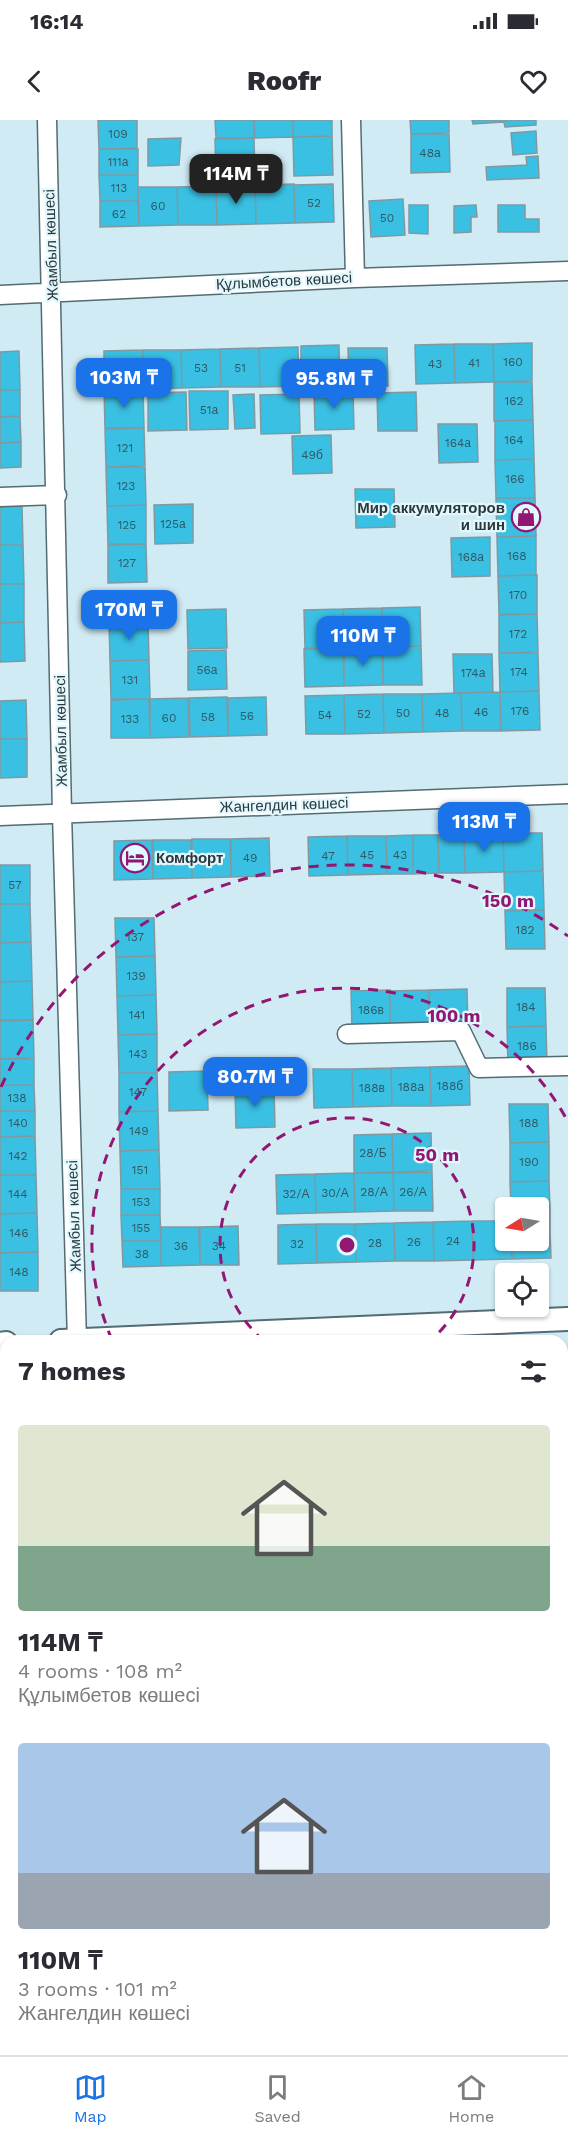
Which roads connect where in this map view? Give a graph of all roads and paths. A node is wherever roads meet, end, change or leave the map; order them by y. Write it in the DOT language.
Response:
graph roads {
  1 [pos="47,120"];
  2 [pos="351,120"];
  3 [pos="568,272"];
  4 [pos="355,278"];
  5 [pos="52,292"];
  6 [pos="0,295"];
  7 [pos="57,495"];
  8 [pos="0,497"];
  9 [pos="568,794"];
  10 [pos="63,813"];
  11 [pos="0,816"];
  12 [pos="347,1034"];
  13 [pos="568,1066"];
  14 [pos="568,1319"];
  15 [pos="77,1335"];
  16 [pos="211,1335"];
  1 -- 5 [label="street, Жамбыл көшесі"];
  2 -- 4 [label="street"];
  3 -- 4 [label="street, Құлымбетов көшесі"];
  4 -- 5 [label="street, Құлымбетов көшесі"];
  5 -- 6 [label="street, Құлымбетов көшесі"];
  5 -- 7 [label="street, Жамбыл көшесі"];
  7 -- 8 [label="street"];
  7 -- 10 [label="street, Жамбыл көшесі"];
  9 -- 10 [label="street, Жангелдин көшесі"];
  10 -- 11 [label="street, Жангелдин көшесі"];
  10 -- 15 [label="street, Жамбыл көшесі"];
  12 -- 13 [label="street"];
  14 -- 16 [label="main road"];
}
